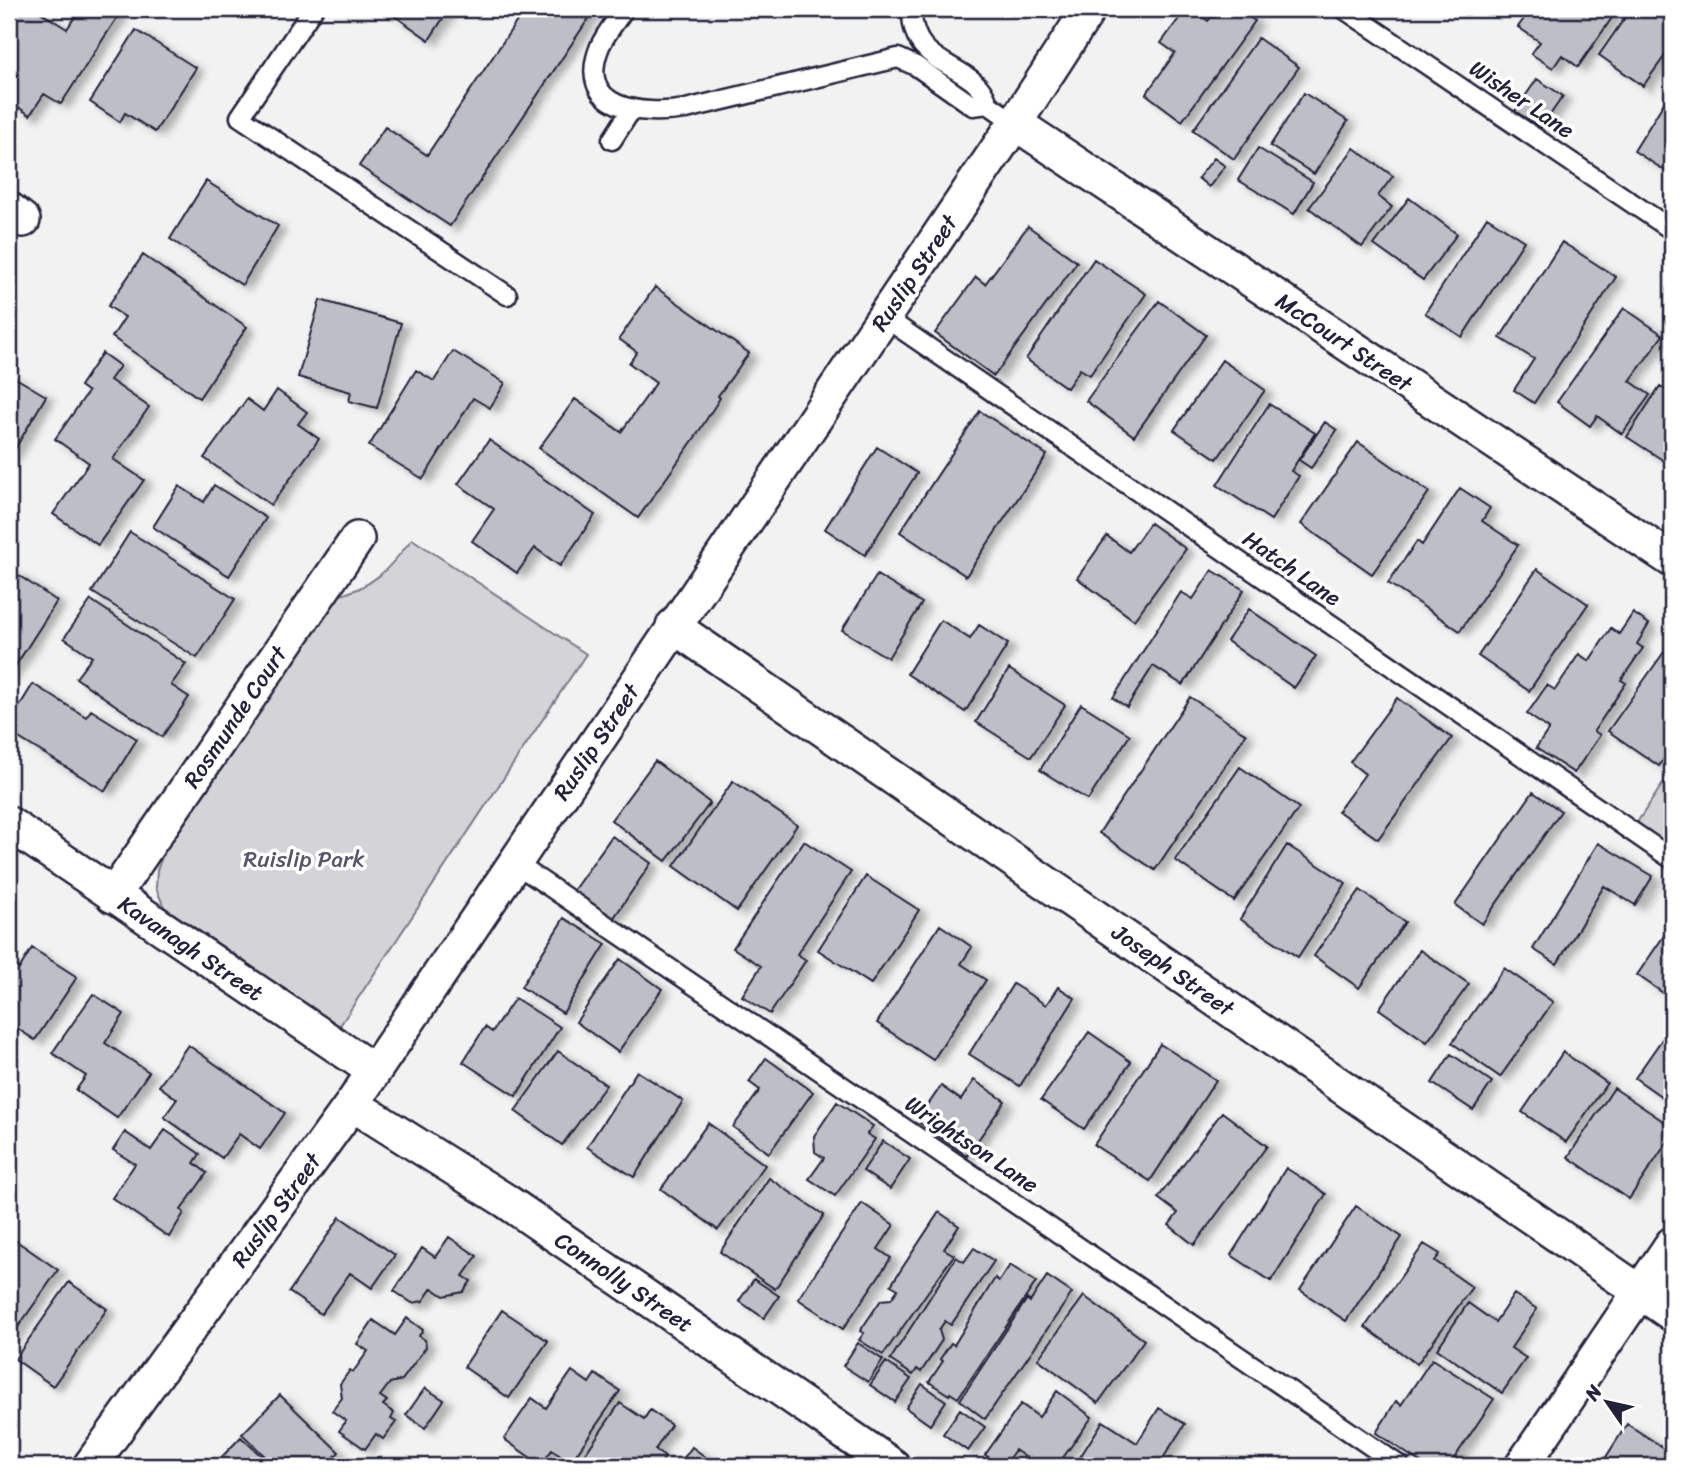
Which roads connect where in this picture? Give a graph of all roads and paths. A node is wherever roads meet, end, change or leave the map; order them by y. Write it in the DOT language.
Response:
graph roads {
  1 [pos="313,9"];
  2 [pos="624,9"];
  3 [pos="912,9"];
  4 [pos="1089,9"];
  5 [pos="1344,9"];
  6 [pos="988,104"];
  7 [pos="631,110"];
  8 [pos="1015,123"];
  9 [pos="611,140"];
  10 [pos="1672,230"];
  11 [pos="507,295"];
  12 [pos="884,317"];
  13 [pos="357,539"];
  14 [pos="1672,561"];
  15 [pos="673,626"];
  16 [pos="9,824"];
  17 [pos="1672,859"];
  18 [pos="515,863"];
  19 [pos="114,896"];
  20 [pos="374,1070"];
  21 [pos="352,1104"];
  22 [pos="1672,1244"];
  23 [pos="1640,1292"];
  24 [pos="1672,1314"];
  25 [pos="90,1466"];
  26 [pos="893,1466"];
  27 [pos="1400,1466"];
  28 [pos="1522,1466"];
  1 -- 11 [label="lane"];
  2 -- 7 [label="lane"];
  3 -- 6 [label="lane"];
  4 -- 8 [label="street, Ruslip Street"];
  5 -- 10 [label="lane, Wisher Lane"];
  6 -- 7 [label="lane"];
  6 -- 8 [label="lane"];
  7 -- 9 [label="lane"];
  8 -- 12 [label="street, Ruslip Street"];
  8 -- 14 [label="street, McCourt Street"];
  12 -- 15 [label="street, Ruslip Street"];
  12 -- 17 [label="lane, Hatch Lane"];
  13 -- 19 [label="street, Rosmunde Court"];
  15 -- 18 [label="street, Ruslip Street"];
  15 -- 23 [label="street, Joseph Street"];
  16 -- 19 [label="street, Kavanagh Street"];
  18 -- 20 [label="street, Ruslip Street"];
  18 -- 27 [label="lane, Wrightson Lane"];
  19 -- 20 [label="street, Kavanagh Street"];
  20 -- 21 [label="street, Ruslip Street"];
  21 -- 25 [label="street, Ruslip Street"];
  21 -- 26 [label="street, Connolly Street"];
  22 -- 23 [label="street"];
  23 -- 24 [label="street, Joseph Street"];
  23 -- 28 [label="street"];
}
